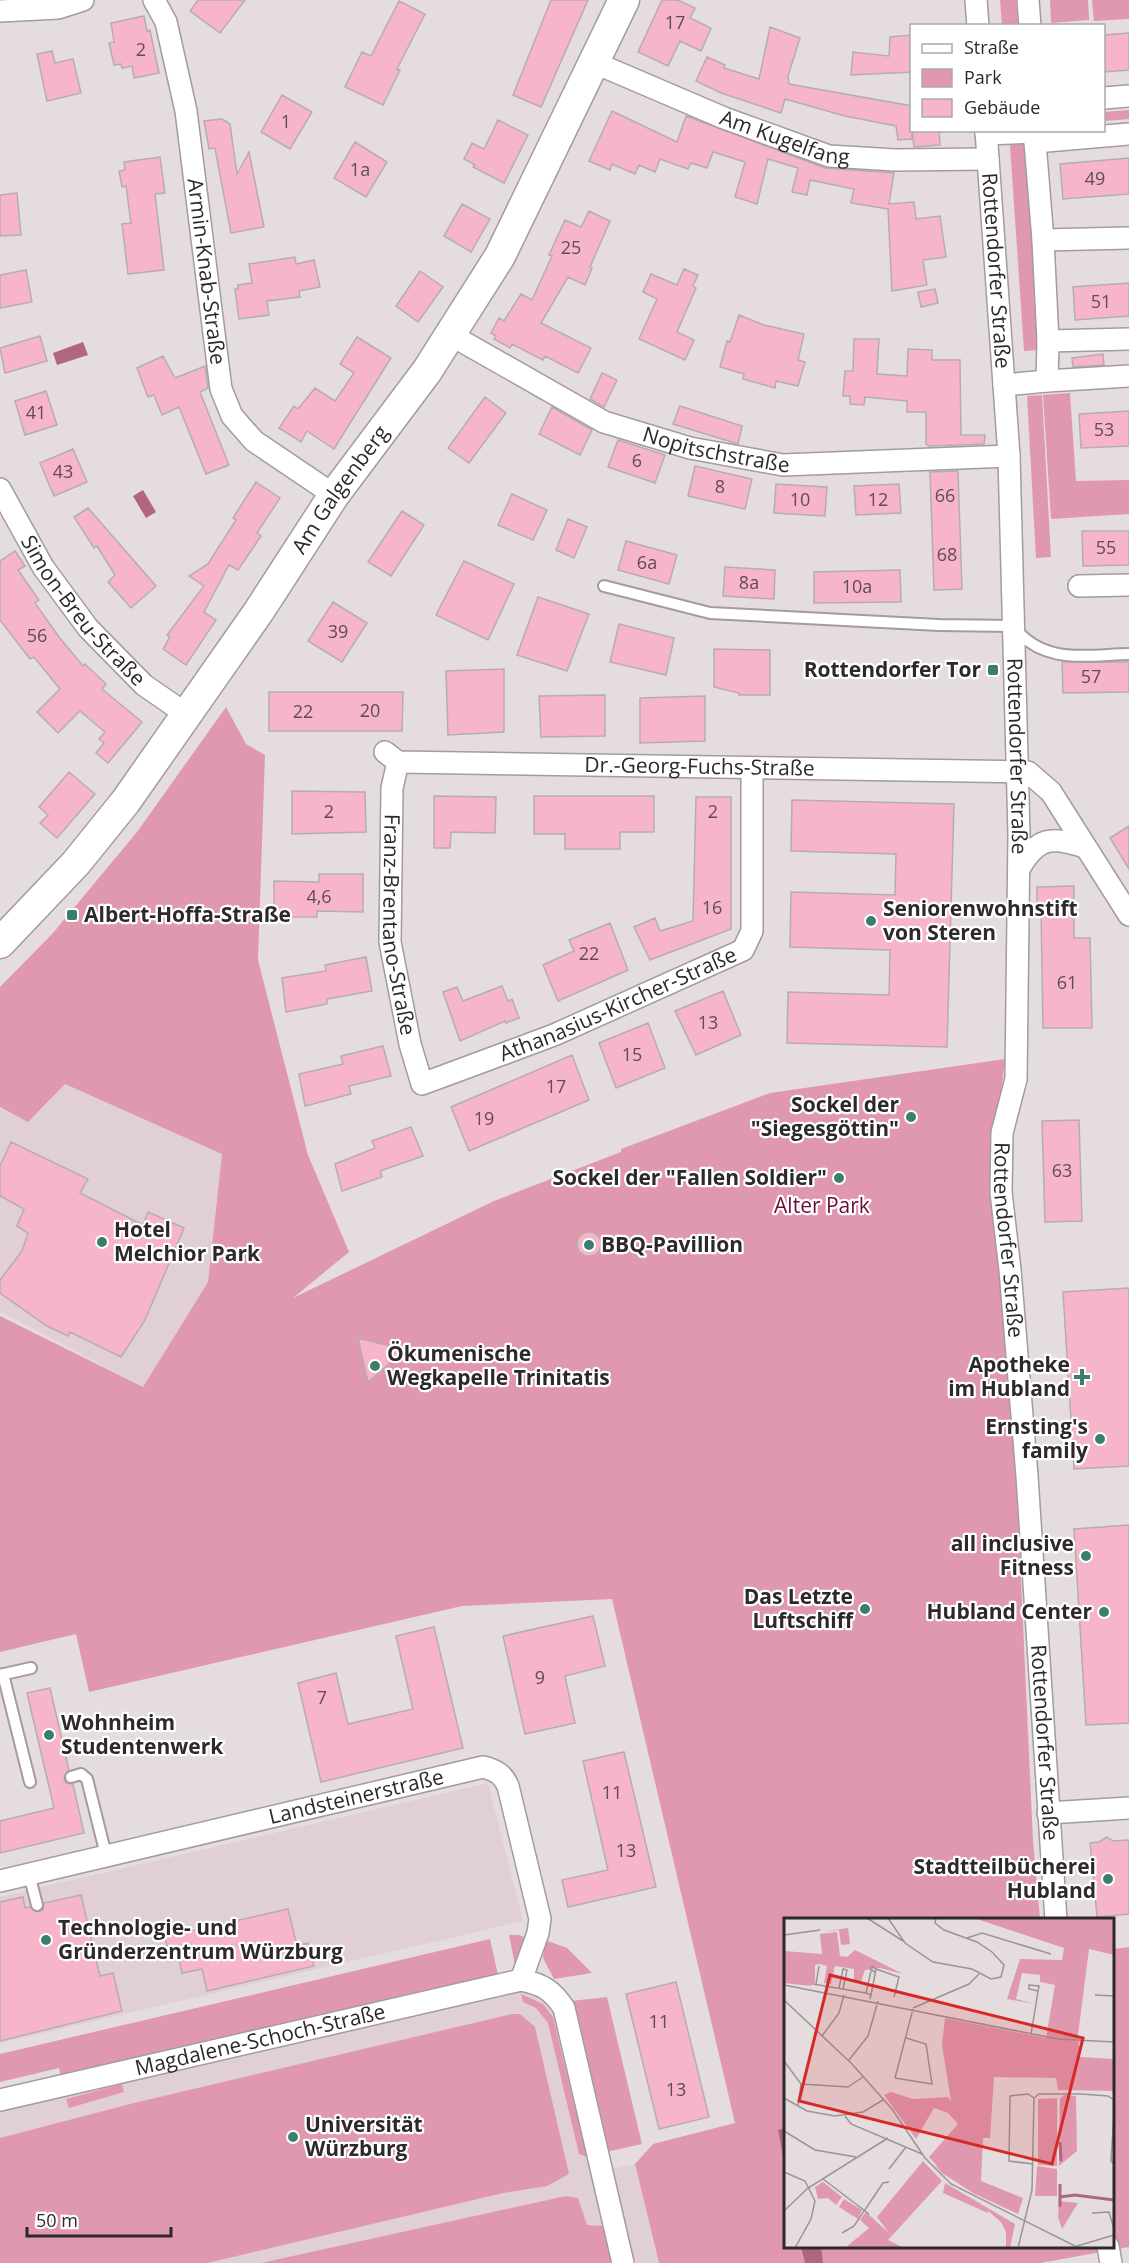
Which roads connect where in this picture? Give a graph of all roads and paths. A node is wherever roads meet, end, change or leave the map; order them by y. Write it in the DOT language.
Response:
graph roads {
  1 [pos="83,0"];
  2 [pos="154,0"];
  3 [pos="624,0"];
  4 [pos="976,0"];
  5 [pos="1028,0"];
  6 [pos="0,11"];
  7 [pos="978,24"];
  8 [pos="1029,24"];
  9 [pos="593,62"];
  10 [pos="1129,96"];
  11 [pos="1105,98"];
  12 [pos="986,132"];
  13 [pos="1129,134"];
  14 [pos="1034,135"];
  15 [pos="988,159"];
  16 [pos="1129,238"];
  17 [pos="1043,240"];
  18 [pos="451,335"];
  19 [pos="1129,339"];
  20 [pos="1048,341"];
  21 [pos="1129,376"];
  22 [pos="1047,381"];
  23 [pos="1004,385"];
  24 [pos="1009,456"];
  25 [pos="0,489"];
  26 [pos="334,495"];
  27 [pos="1129,585"];
  28 [pos="604,586"];
  29 [pos="1079,586"];
  30 [pos="1013,626"];
  31 [pos="1129,654"];
  32 [pos="186,714"];
  33 [pos="392,757"];
  34 [pos="752,768"];
  35 [pos="1017,771"];
  36 [pos="1085,847"];
  37 [pos="1019,869"];
  38 [pos="1129,915"];
  39 [pos="0,942"];
  40 [pos="422,1084"];
  41 [pos="31,1668"];
  42 [pos="2,1674"];
  43 [pos="71,1777"];
  44 [pos="30,1782"];
  45 [pos="1129,1808"];
  46 [pos="1048,1813"];
  47 [pos="106,1855"];
  48 [pos="29,1874"];
  49 [pos="0,1881"];
  50 [pos="36,1905"];
  51 [pos="1056,1918"];
  52 [pos="521,1980"];
  53 [pos="0,2100"];
  54 [pos="623,2263"];
  1 -- 6 [label="street"];
  2 -- 26 [label="street, Armin-Knab-Straße"];
  3 -- 9 [label="street, Am Galgenberg"];
  4 -- 7 [label="street"];
  5 -- 8 [label="street"];
  9 -- 15 [label="street, Am Kugelfang"];
  9 -- 18 [label="street, Am Galgenberg"];
  10 -- 11 [label="street"];
  12 -- 14 [label="street"];
  12 -- 15 [label="street, Rottendorfer Straße"];
  13 -- 14 [label="street"];
  14 -- 17 [label="street"];
  15 -- 23 [label="street, Rottendorfer Straße"];
  16 -- 17 [label="street"];
  17 -- 20 [label="street"];
  18 -- 24 [label="street, Nopitschstraße"];
  18 -- 26 [label="street, Am Galgenberg"];
  19 -- 20 [label="street"];
  20 -- 22 [label="street"];
  21 -- 22 [label="street"];
  22 -- 23 [label="street"];
  23 -- 24 [label="street, Rottendorfer Straße"];
  24 -- 30 [label="street, Rottendorfer Straße"];
  25 -- 32 [label="street, Simon-Breu-Straße"];
  26 -- 32 [label="street, Am Galgenberg"];
  27 -- 29 [label="street"];
  28 -- 30 [label="lane"];
  30 -- 31 [label="lane"];
  30 -- 35 [label="street, Rottendorfer Straße"];
  32 -- 39 [label="street, Am Galgenberg"];
  33 -- 34 [label="street, Dr.-Georg-Fuchs-Straße"];
  33 -- 40 [label="street, Franz-Brentano-Straße"];
  34 -- 35 [label="street, Dr.-Georg-Fuchs-Straße"];
  34 -- 40 [label="street, Athanasius-Kircher-Straße"];
  35 -- 36 [label="street"];
  35 -- 37 [label="street, Rottendorfer Straße"];
  36 -- 37 [label="street"];
  36 -- 38 [label="street"];
  37 -- 46 [label="street, Rottendorfer Straße"];
  41 -- 42 [label="lane"];
  42 -- 44 [label="lane"];
  43 -- 47 [label="lane"];
  45 -- 46 [label="street"];
  46 -- 51 [label="street, Rottendorfer Straße"];
  47 -- 48 [label="street, Landsteinerstraße"];
  47 -- 52 [label="street, Landsteinerstraße"];
  48 -- 49 [label="street, Landsteinerstraße"];
  48 -- 50 [label="lane"];
  52 -- 53 [label="street, Magdalene-Schoch-Straße"];
  52 -- 54 [label="street"];
}
